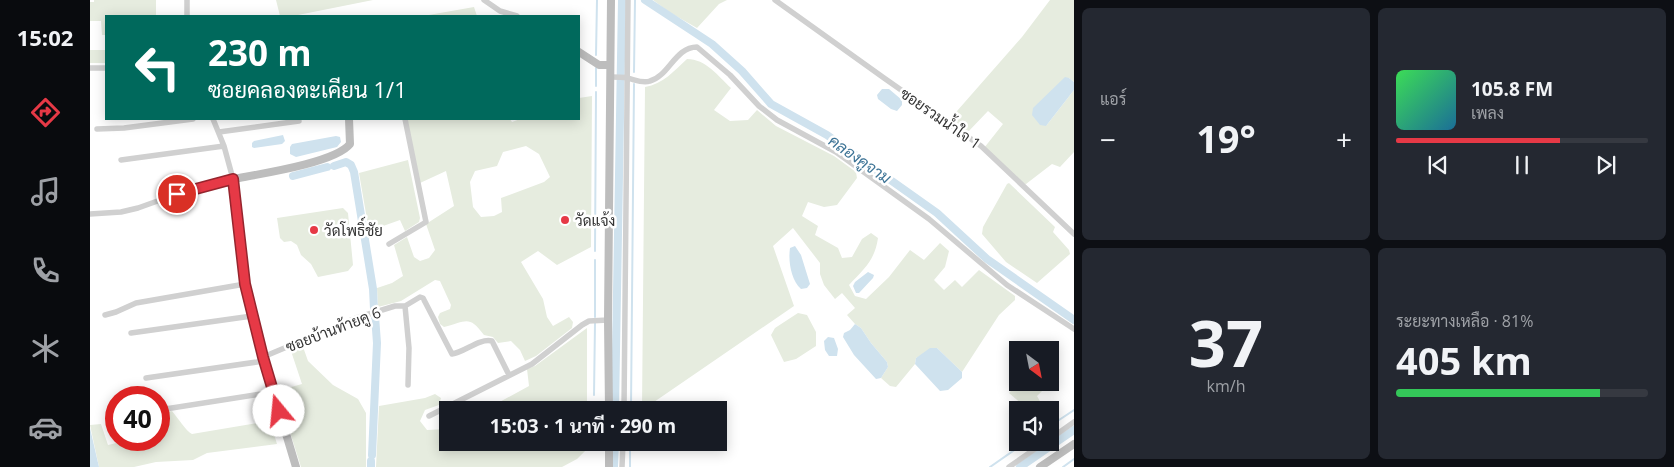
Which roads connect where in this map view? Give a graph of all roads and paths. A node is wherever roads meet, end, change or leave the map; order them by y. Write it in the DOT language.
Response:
graph roads {
  1 [pos="187,0"];
  2 [pos="484,0"];
  3 [pos="611,0"];
  4 [pos="628,0"];
  5 [pos="776,0"];
  6 [pos="186,15"];
  7 [pos="513,15"];
  8 [pos="580,53"];
  9 [pos="610,64"];
  10 [pos="90,68"];
  11 [pos="105,68"];
  12 [pos="613,77"];
  13 [pos="626,78"];
  14 [pos="185,120"];
  15 [pos="213,120"];
  16 [pos="349,120"];
  17 [pos="405,120"];
  18 [pos="299,121"];
  19 [pos="97,129"];
  20 [pos="218,132"];
  21 [pos="224,146"];
  22 [pos="121,160"];
  23 [pos="233,179"];
  24 [pos="90,214"];
  25 [pos="1074,234"];
  26 [pos="389,244"];
  27 [pos="245,284"];
  28 [pos="406,306"];
  29 [pos="105,315"];
  30 [pos="252,316"];
  31 [pos="608,320"];
  32 [pos="1074,329"];
  33 [pos="131,334"];
  34 [pos="263,359"];
  35 [pos="509,375"];
  36 [pos="146,378"];
  37 [pos="408,385"];
  38 [pos="274,392"];
  39 [pos="609,401"];
  40 [pos="624,401"];
  41 [pos="170,408"];
  42 [pos="429,416"];
  43 [pos="1074,422"];
  44 [pos="1059,433"];
  45 [pos="1074,444"];
  46 [pos="609,451"];
  47 [pos="623,451"];
  48 [pos="1031,451"];
  49 [pos="296,467"];
  50 [pos="609,467"];
  51 [pos="622,467"];
  52 [pos="1009,467"];
  53 [pos="1040,467"];
  1 -- 6 [label="street"];
  2 -- 7 [label="street"];
  3 -- 9 [label="street"];
  4 -- 13 [label="street"];
  5 -- 25 [label="street, ซอยรวมน้ำใจ 1"];
  8 -- 9 [label="street"];
  9 -- 12 [label="street"];
  10 -- 11 [label="street"];
  12 -- 13 [label="street"];
  12 -- 31 [label="street"];
  13 -- 32 [label="street"];
  13 -- 40 [label="street"];
  14 -- 19 [label="street"];
  15 -- 20 [label="street"];
  16 -- 23 [label="street"];
  17 -- 26 [label="street"];
  18 -- 20 [label="street"];
  20 -- 21 [label="street"];
  21 -- 22 [label="street"];
  21 -- 23 [label="street"];
  23 -- 24 [label="street"];
  23 -- 27 [label="street"];
  27 -- 29 [label="street"];
  27 -- 30 [label="street"];
  28 -- 34 [label="street, ซอยบ้านท้ายคู 6"];
  28 -- 35 [label="street, ซอยบ้านท้ายคู 6"];
  28 -- 37 [label="street"];
  30 -- 33 [label="street"];
  30 -- 34 [label="street"];
  31 -- 35 [label="street"];
  31 -- 39 [label="street"];
  34 -- 36 [label="street, ซอยบ้านท้ายคู 6"];
  34 -- 38 [label="street"];
  35 -- 42 [label="street"];
  38 -- 41 [label="street"];
  38 -- 49 [label="street"];
  43 -- 44 [label="street"];
  45 -- 53 [label="street"];
  46 -- 50 [label="street"];
  47 -- 51 [label="street"];
  48 -- 52 [label="street"];
}
